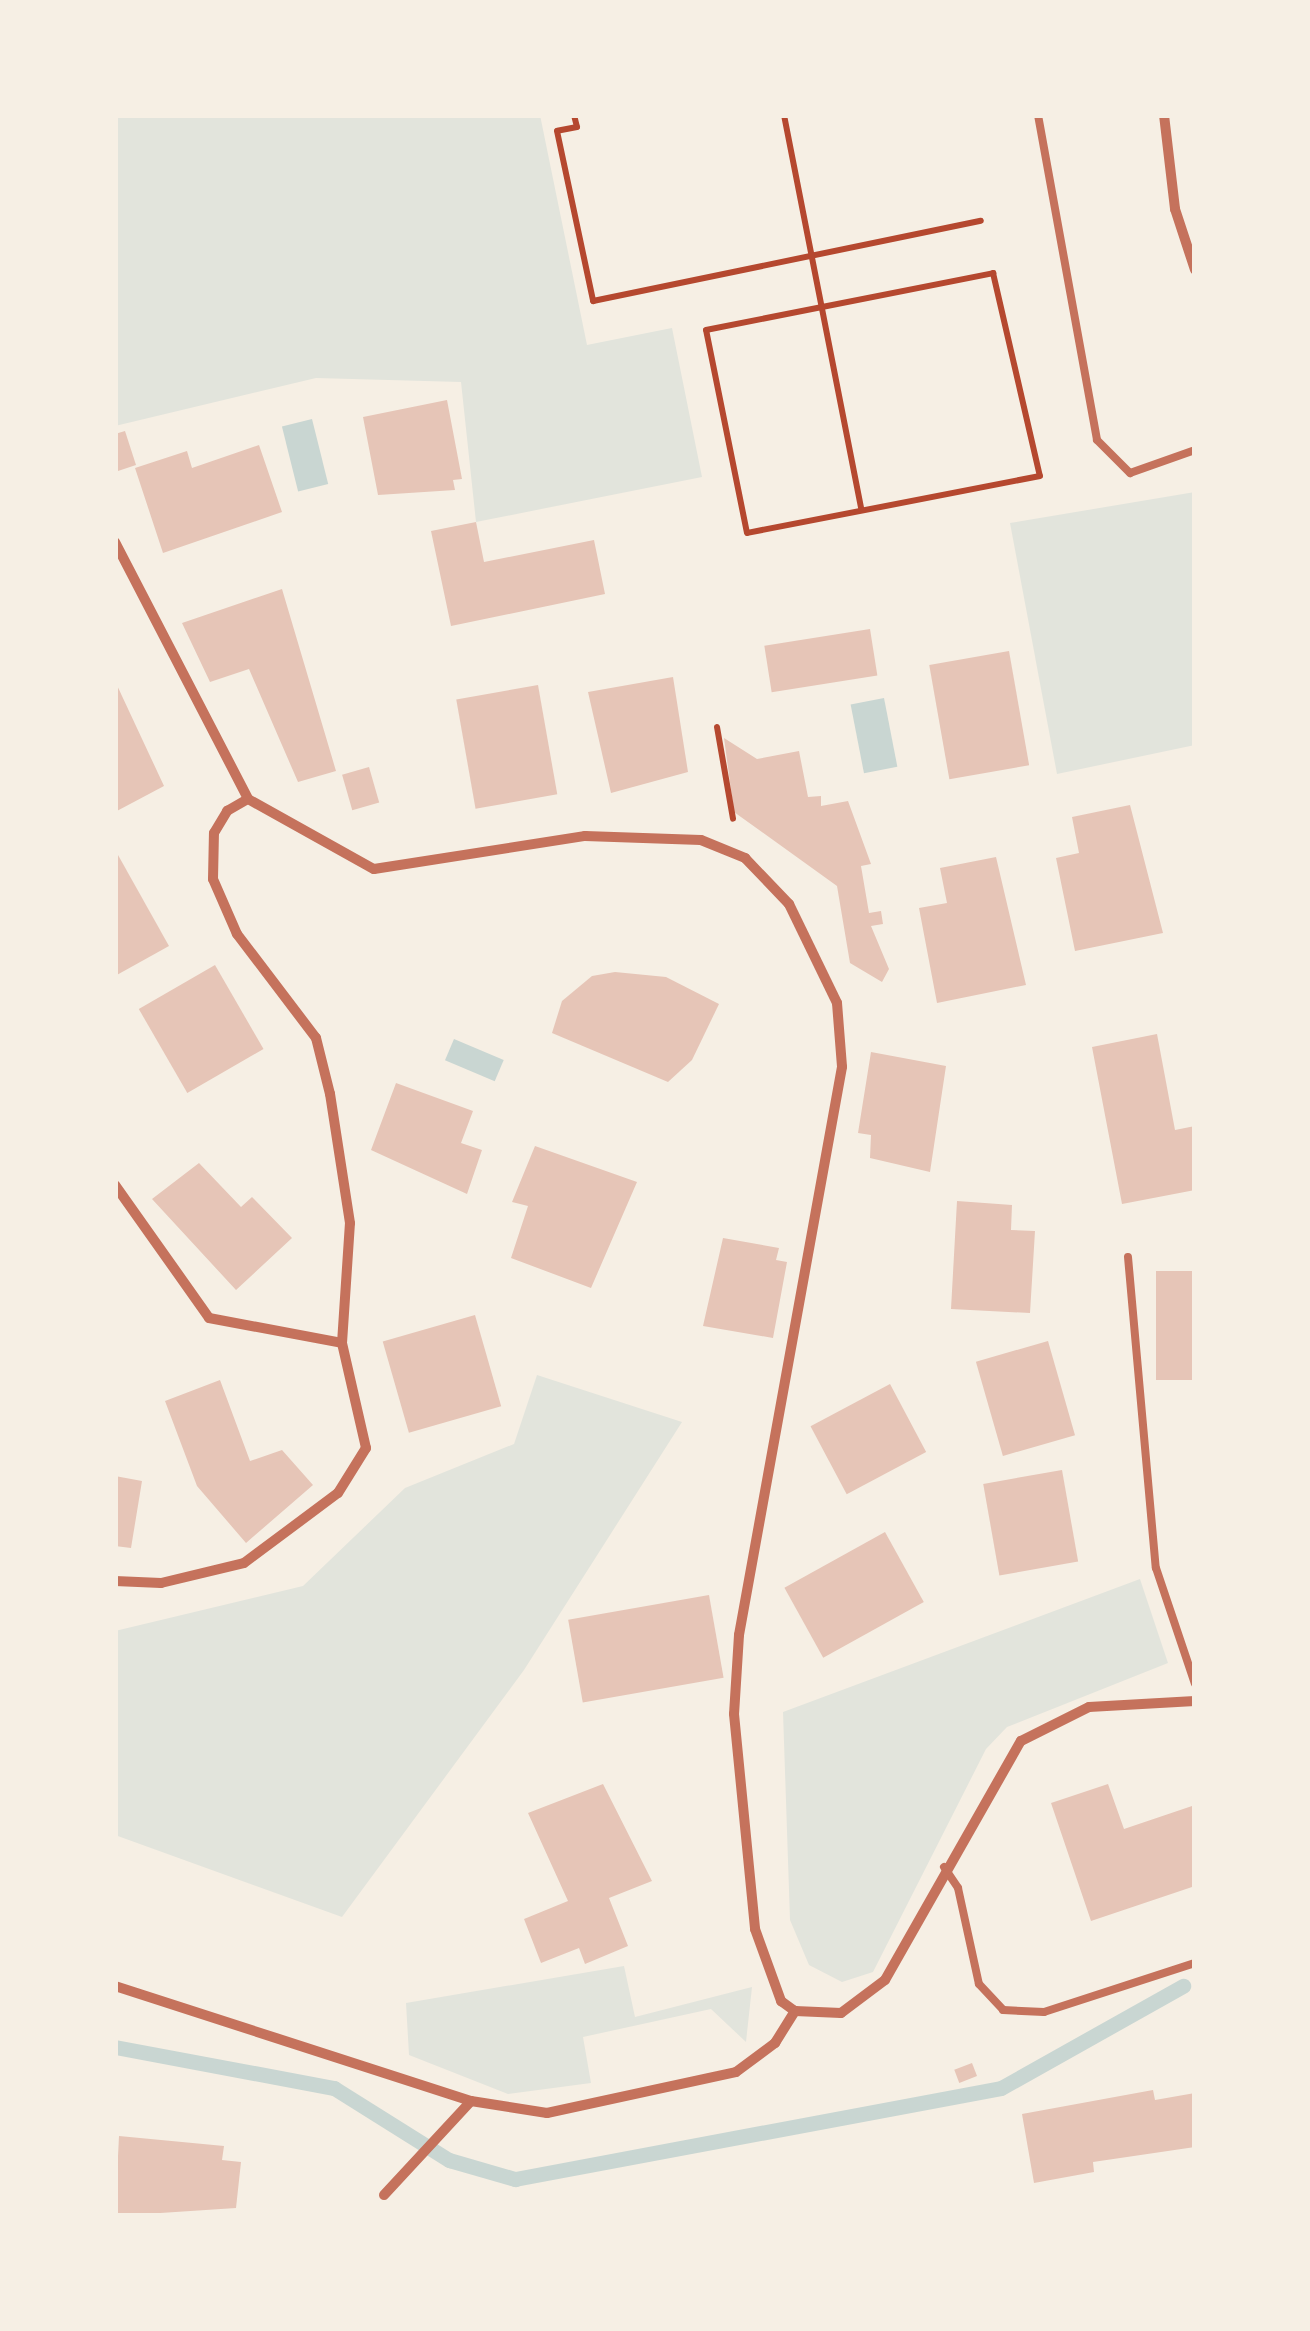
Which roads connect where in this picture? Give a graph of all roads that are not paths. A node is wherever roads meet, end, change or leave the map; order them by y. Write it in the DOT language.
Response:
graph roads {
  1 [pos="1038,115"];
  2 [pos="1164,115"];
  3 [pos="1195,270"];
  4 [pos="1195,450"];
  5 [pos="115,542"];
  6 [pos="248,799"];
  7 [pos="115,1185"];
  8 [pos="1128,1257"];
  9 [pos="342,1343"];
  10 [pos="115,1581"];
  11 [pos="1195,1684"];
  12 [pos="1195,1701"];
  13 [pos="944,1867"];
  14 [pos="1195,1963"];
  15 [pos="115,1986"];
  16 [pos="794,2011"];
  17 [pos="471,2101"];
  18 [pos="384,2195"];
  1 -- 4 [label="lane"];
  2 -- 3 [label="street"];
  5 -- 6 [label="street"];
  6 -- 9 [label="street"];
  6 -- 16 [label="street"];
  7 -- 9 [label="street"];
  8 -- 11 [label="lane"];
  9 -- 10 [label="street"];
  12 -- 13 [label="street"];
  13 -- 14 [label="lane"];
  13 -- 16 [label="street"];
  15 -- 17 [label="street"];
  16 -- 17 [label="street"];
  17 -- 18 [label="street"];
}
